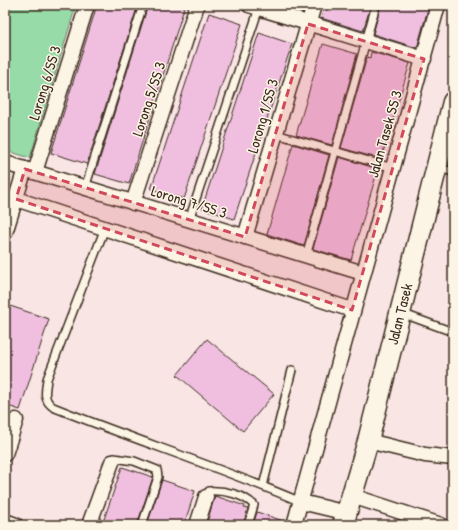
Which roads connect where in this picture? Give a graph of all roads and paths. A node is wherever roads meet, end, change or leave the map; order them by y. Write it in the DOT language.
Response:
graph roads {
  1 [pos="87,5"];
  2 [pos="143,5"];
  3 [pos="197,5"];
  4 [pos="314,5"];
  5 [pos="376,5"];
  6 [pos="438,5"];
  7 [pos="254,7"];
  8 [pos="308,24"];
  9 [pos="366,42"];
  10 [pos="424,59"];
  11 [pos="452,110"];
  12 [pos="276,134"];
  13 [pos="336,151"];
  14 [pos="5,163"];
  15 [pos="393,168"];
  16 [pos="30,170"];
  17 [pos="445,170"];
  18 [pos="85,188"];
  19 [pos="16,198"];
  20 [pos="133,203"];
  21 [pos="7,218"];
  22 [pos="189,220"];
  23 [pos="105,228"];
  24 [pos="5,233"];
  25 [pos="246,237"];
  26 [pos="306,256"];
  27 [pos="363,273"];
  28 [pos="352,310"];
  29 [pos="400,313"];
  30 [pos="453,332"];
  31 [pos="292,370"];
  32 [pos="16,420"];
  33 [pos="368,441"];
  34 [pos="5,454"];
  35 [pos="453,458"];
  36 [pos="112,462"];
  37 [pos="262,486"];
  38 [pos="206,497"];
  39 [pos="301,502"];
  40 [pos="348,511"];
  41 [pos="5,521"];
  42 [pos="16,525"];
  43 [pos="89,525"];
  44 [pos="142,525"];
  45 [pos="197,525"];
  46 [pos="248,525"];
  47 [pos="294,525"];
  48 [pos="441,525"];
  1 -- 16 [label="street, Lorong 6/SS 3"];
  2 -- 18 [label="lane"];
  3 -- 20 [label="street, Lorong 5/SS 3"];
  4 -- 8 [label="street, Lorong 1/SS 3"];
  5 -- 9 [label="lane"];
  6 -- 10 [label="street, Jalan Tasek SS 3"];
  7 -- 8 [label="street"];
  7 -- 22 [label="lane"];
  8 -- 9 [label="street"];
  8 -- 12 [label="street, Lorong 1/SS 3"];
  9 -- 10 [label="street"];
  9 -- 13 [label="lane"];
  10 -- 15 [label="street, Jalan Tasek SS 3"];
  11 -- 17 [label="main road, Jalan Tasek"];
  12 -- 13 [label="lane"];
  12 -- 25 [label="street, Lorong 1/SS 3"];
  13 -- 15 [label="lane"];
  13 -- 26 [label="lane"];
  14 -- 16 [label="street, Lorong 7/SS 3"];
  15 -- 27 [label="street, Jalan Tasek SS 3"];
  16 -- 18 [label="street, Lorong 7/SS 3"];
  16 -- 19 [label="street, Lorong 6/SS 3"];
  17 -- 29 [label="main road, Jalan Tasek"];
  18 -- 20 [label="street, Lorong 7/SS 3"];
  19 -- 21 [label="street, Lorong 6/SS 3"];
  19 -- 23 [label="street"];
  20 -- 22 [label="street, Lorong 7/SS 3"];
  21 -- 24 [label="street, Lorong 6/SS 3"];
  22 -- 25 [label="street, Lorong 7/SS 3"];
  23 -- 28 [label="street"];
  23 -- 37 [label="lane"];
  25 -- 26 [label="street, Lorong 7/SS 3"];
  26 -- 27 [label="street, Lorong 7/SS 3"];
  27 -- 28 [label="street, Jalan Tasek SS 3"];
  28 -- 39 [label="street, Jalan Tasek SS 3"];
  29 -- 30 [label="lane"];
  29 -- 33 [label="main road, Jalan Tasek"];
  31 -- 37 [label="lane"];
  32 -- 34 [label="street"];
  33 -- 35 [label="street"];
  33 -- 40 [label="main road, Jalan Tasek"];
  36 -- 43 [label="street"];
  36 -- 44 [label="lane"];
  37 -- 39 [label="lane"];
  38 -- 45 [label="street"];
  38 -- 46 [label="lane"];
  39 -- 40 [label="street"];
  39 -- 47 [label="street, Jalan Tasek SS 3"];
  40 -- 48 [label="street"];
  41 -- 42 [label="street"];
}
